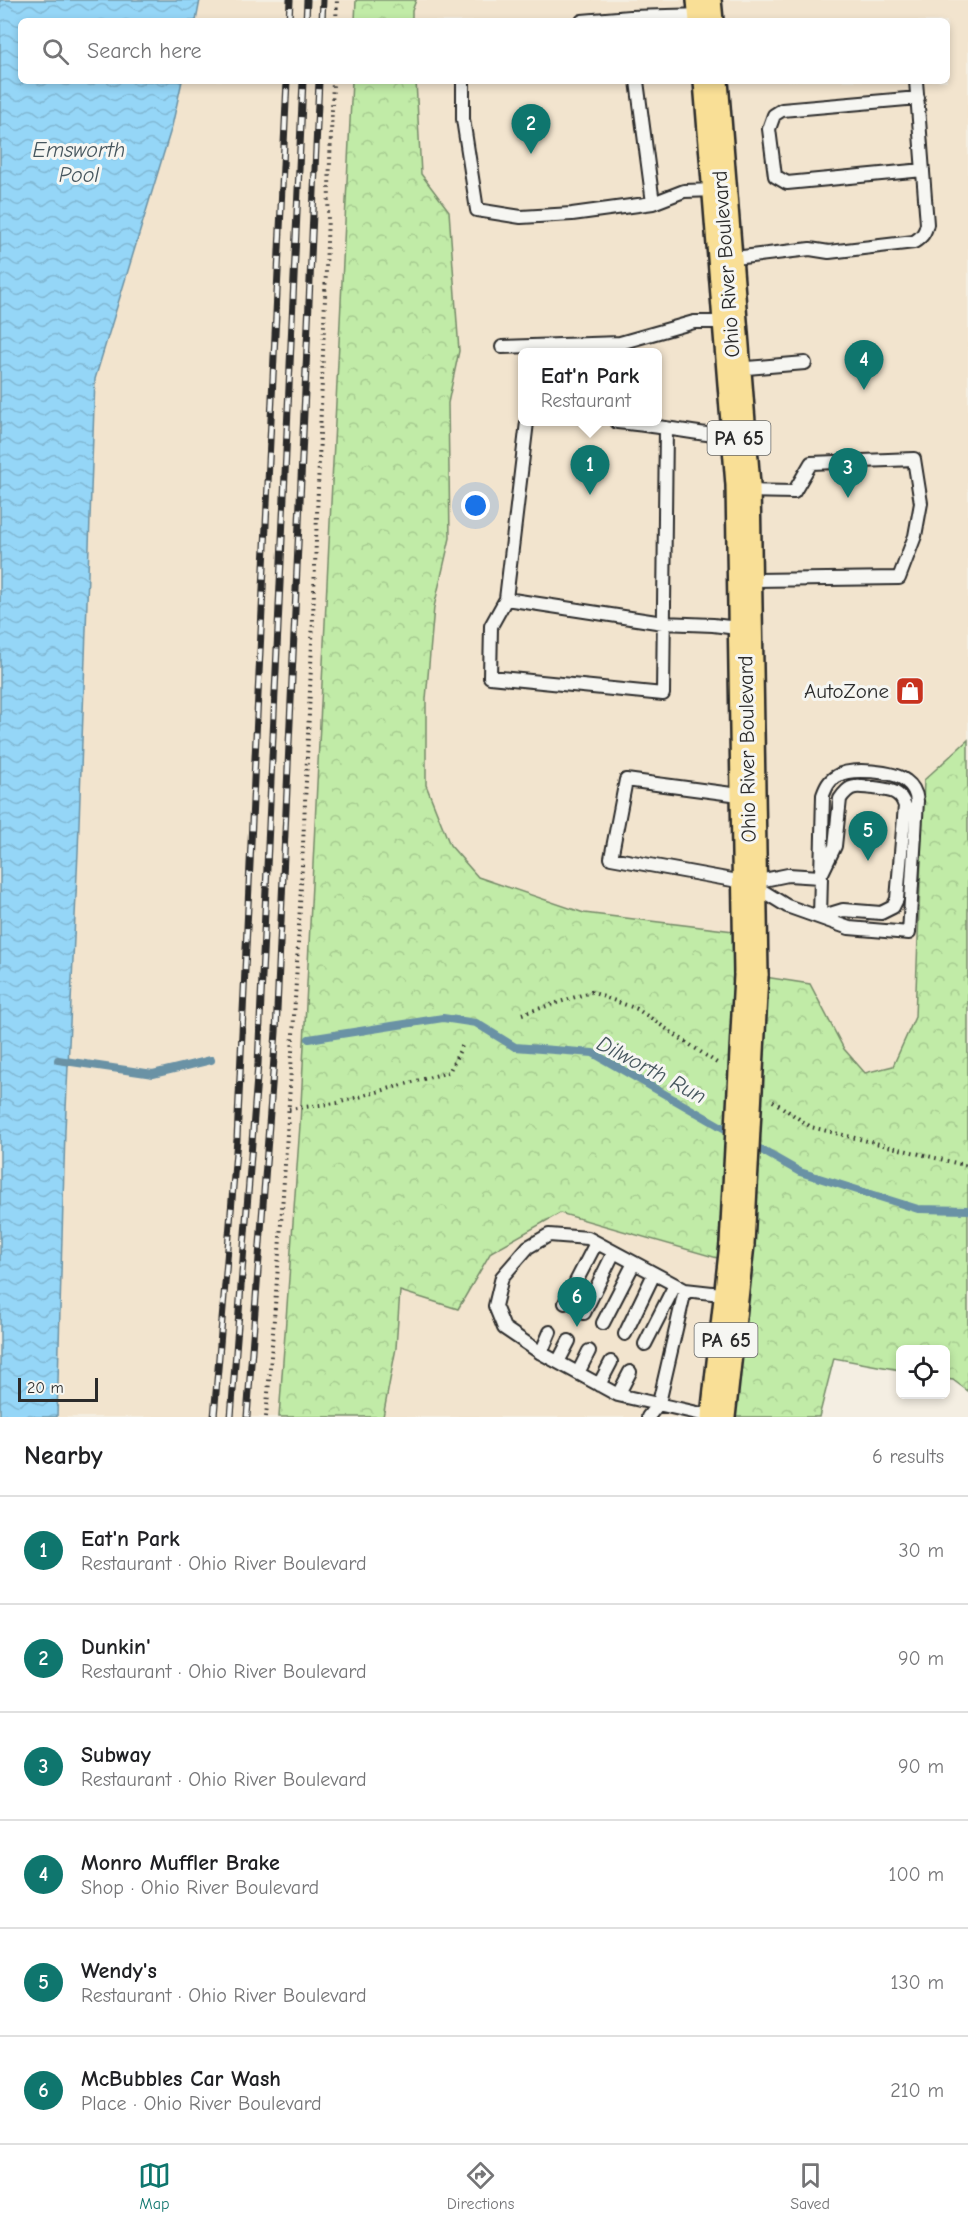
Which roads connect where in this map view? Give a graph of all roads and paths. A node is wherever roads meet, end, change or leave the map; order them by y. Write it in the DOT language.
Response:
graph roads {
  1 [pos="337,0"];
  2 [pos="705,12"];
  3 [pos="336,18"];
  4 [pos="642,18"];
  5 [pos="333,84"];
  6 [pos="463,84"];
  7 [pos="637,84"];
  8 [pos="711,84"];
  9 [pos="916,84"];
  10 [pos="918,98"];
  11 [pos="923,170"];
  12 [pos="720,190"];
  13 [pos="653,204"];
  14 [pos="726,259"];
  15 [pos="730,322"];
  16 [pos="502,347"];
  17 [pos="806,363"];
  18 [pos="734,369"];
  19 [pos="527,426"];
  20 [pos="650,426"];
  21 [pos="666,428"];
  22 [pos="739,437"];
  23 [pos="743,491"];
  24 [pos="745,580"];
  25 [pos="506,599"];
  26 [pos="663,623"];
  27 [pos="746,629"];
  28 [pos="748,796"];
  29 [pos="820,877"];
  30 [pos="750,883"];
  31 [pos="819,917"];
  32 [pos="462,1046"];
  33 [pos="289,1109"];
  34 [pos="592,1241"];
  35 [pos="614,1252"];
  36 [pos="634,1263"];
  37 [pos="654,1274"];
  38 [pos="680,1288"];
  39 [pos="731,1295"];
  40 [pos="565,1303"];
  41 [pos="584,1313"];
  42 [pos="603,1323"];
  43 [pos="550,1332"];
  44 [pos="625,1334"];
  45 [pos="570,1341"];
  46 [pos="645,1344"];
  47 [pos="589,1351"];
  48 [pos="541,1353"];
  49 [pos="558,1362"];
  50 [pos="611,1362"];
  51 [pos="630,1372"];
  52 [pos="578,1373"];
  53 [pos="598,1385"];
  54 [pos="618,1395"];
  55 [pos="659,1403"];
  56 [pos="266,1417"];
  57 [pos="648,1417"];
  58 [pos="717,1417"];
  1 -- 3 [label="path"];
  2 -- 4 [label="lane"];
  5 -- 33 [label="path"];
  6 -- 13 [label="lane"];
  7 -- 13 [label="lane"];
  8 -- 12 [label="highway, Ohio River Boulevard / PA 65"];
  9 -- 10 [label="lane"];
  10 -- 11 [label="lane"];
  10 -- 11 [label="lane"];
  11 -- 14 [label="lane"];
  12 -- 13 [label="lane"];
  12 -- 14 [label="highway, Ohio River Boulevard / PA 65"];
  14 -- 15 [label="highway, Ohio River Boulevard / PA 65"];
  15 -- 16 [label="lane"];
  15 -- 18 [label="highway, Ohio River Boulevard / PA 65"];
  17 -- 18 [label="lane"];
  18 -- 22 [label="highway, Ohio River Boulevard / PA 65"];
  19 -- 25 [label="lane"];
  20 -- 21 [label="lane"];
  21 -- 22 [label="lane"];
  21 -- 26 [label="lane"];
  22 -- 23 [label="highway, Ohio River Boulevard / PA 65"];
  23 -- 24 [label="highway, Ohio River Boulevard / PA 65"];
  23 -- 24 [label="lane"];
  24 -- 27 [label="highway, Ohio River Boulevard / PA 65"];
  25 -- 26 [label="lane"];
  25 -- 26 [label="lane"];
  26 -- 27 [label="lane"];
  27 -- 28 [label="highway, Ohio River Boulevard / PA 65"];
  28 -- 30 [label="highway, Ohio River Boulevard / PA 65"];
  28 -- 30 [label="lane"];
  29 -- 30 [label="lane"];
  29 -- 31 [label="lane"];
  29 -- 31 [label="lane"];
  29 -- 31 [label="lane"];
  30 -- 31 [label="lane"];
  30 -- 39 [label="highway, Ohio River Boulevard / PA 65, bridge"];
  32 -- 33 [label="path"];
  33 -- 56 [label="path"];
  34 -- 35 [label="lane"];
  34 -- 40 [label="lane"];
  34 -- 48 [label="lane"];
  35 -- 36 [label="lane"];
  35 -- 41 [label="lane"];
  36 -- 37 [label="lane"];
  36 -- 42 [label="lane"];
  37 -- 38 [label="lane"];
  37 -- 44 [label="lane"];
  38 -- 39 [label="lane"];
  38 -- 46 [label="lane"];
  38 -- 55 [label="lane"];
  39 -- 58 [label="highway, Ohio River Boulevard / PA 65"];
  43 -- 48 [label="lane"];
  45 -- 49 [label="lane"];
  47 -- 52 [label="lane"];
  48 -- 49 [label="lane"];
  49 -- 52 [label="lane"];
  50 -- 53 [label="lane"];
  51 -- 54 [label="lane"];
  52 -- 53 [label="lane"];
  53 -- 54 [label="lane"];
  54 -- 55 [label="lane"];
  55 -- 57 [label="lane"];
  55 -- 58 [label="lane"];
}
